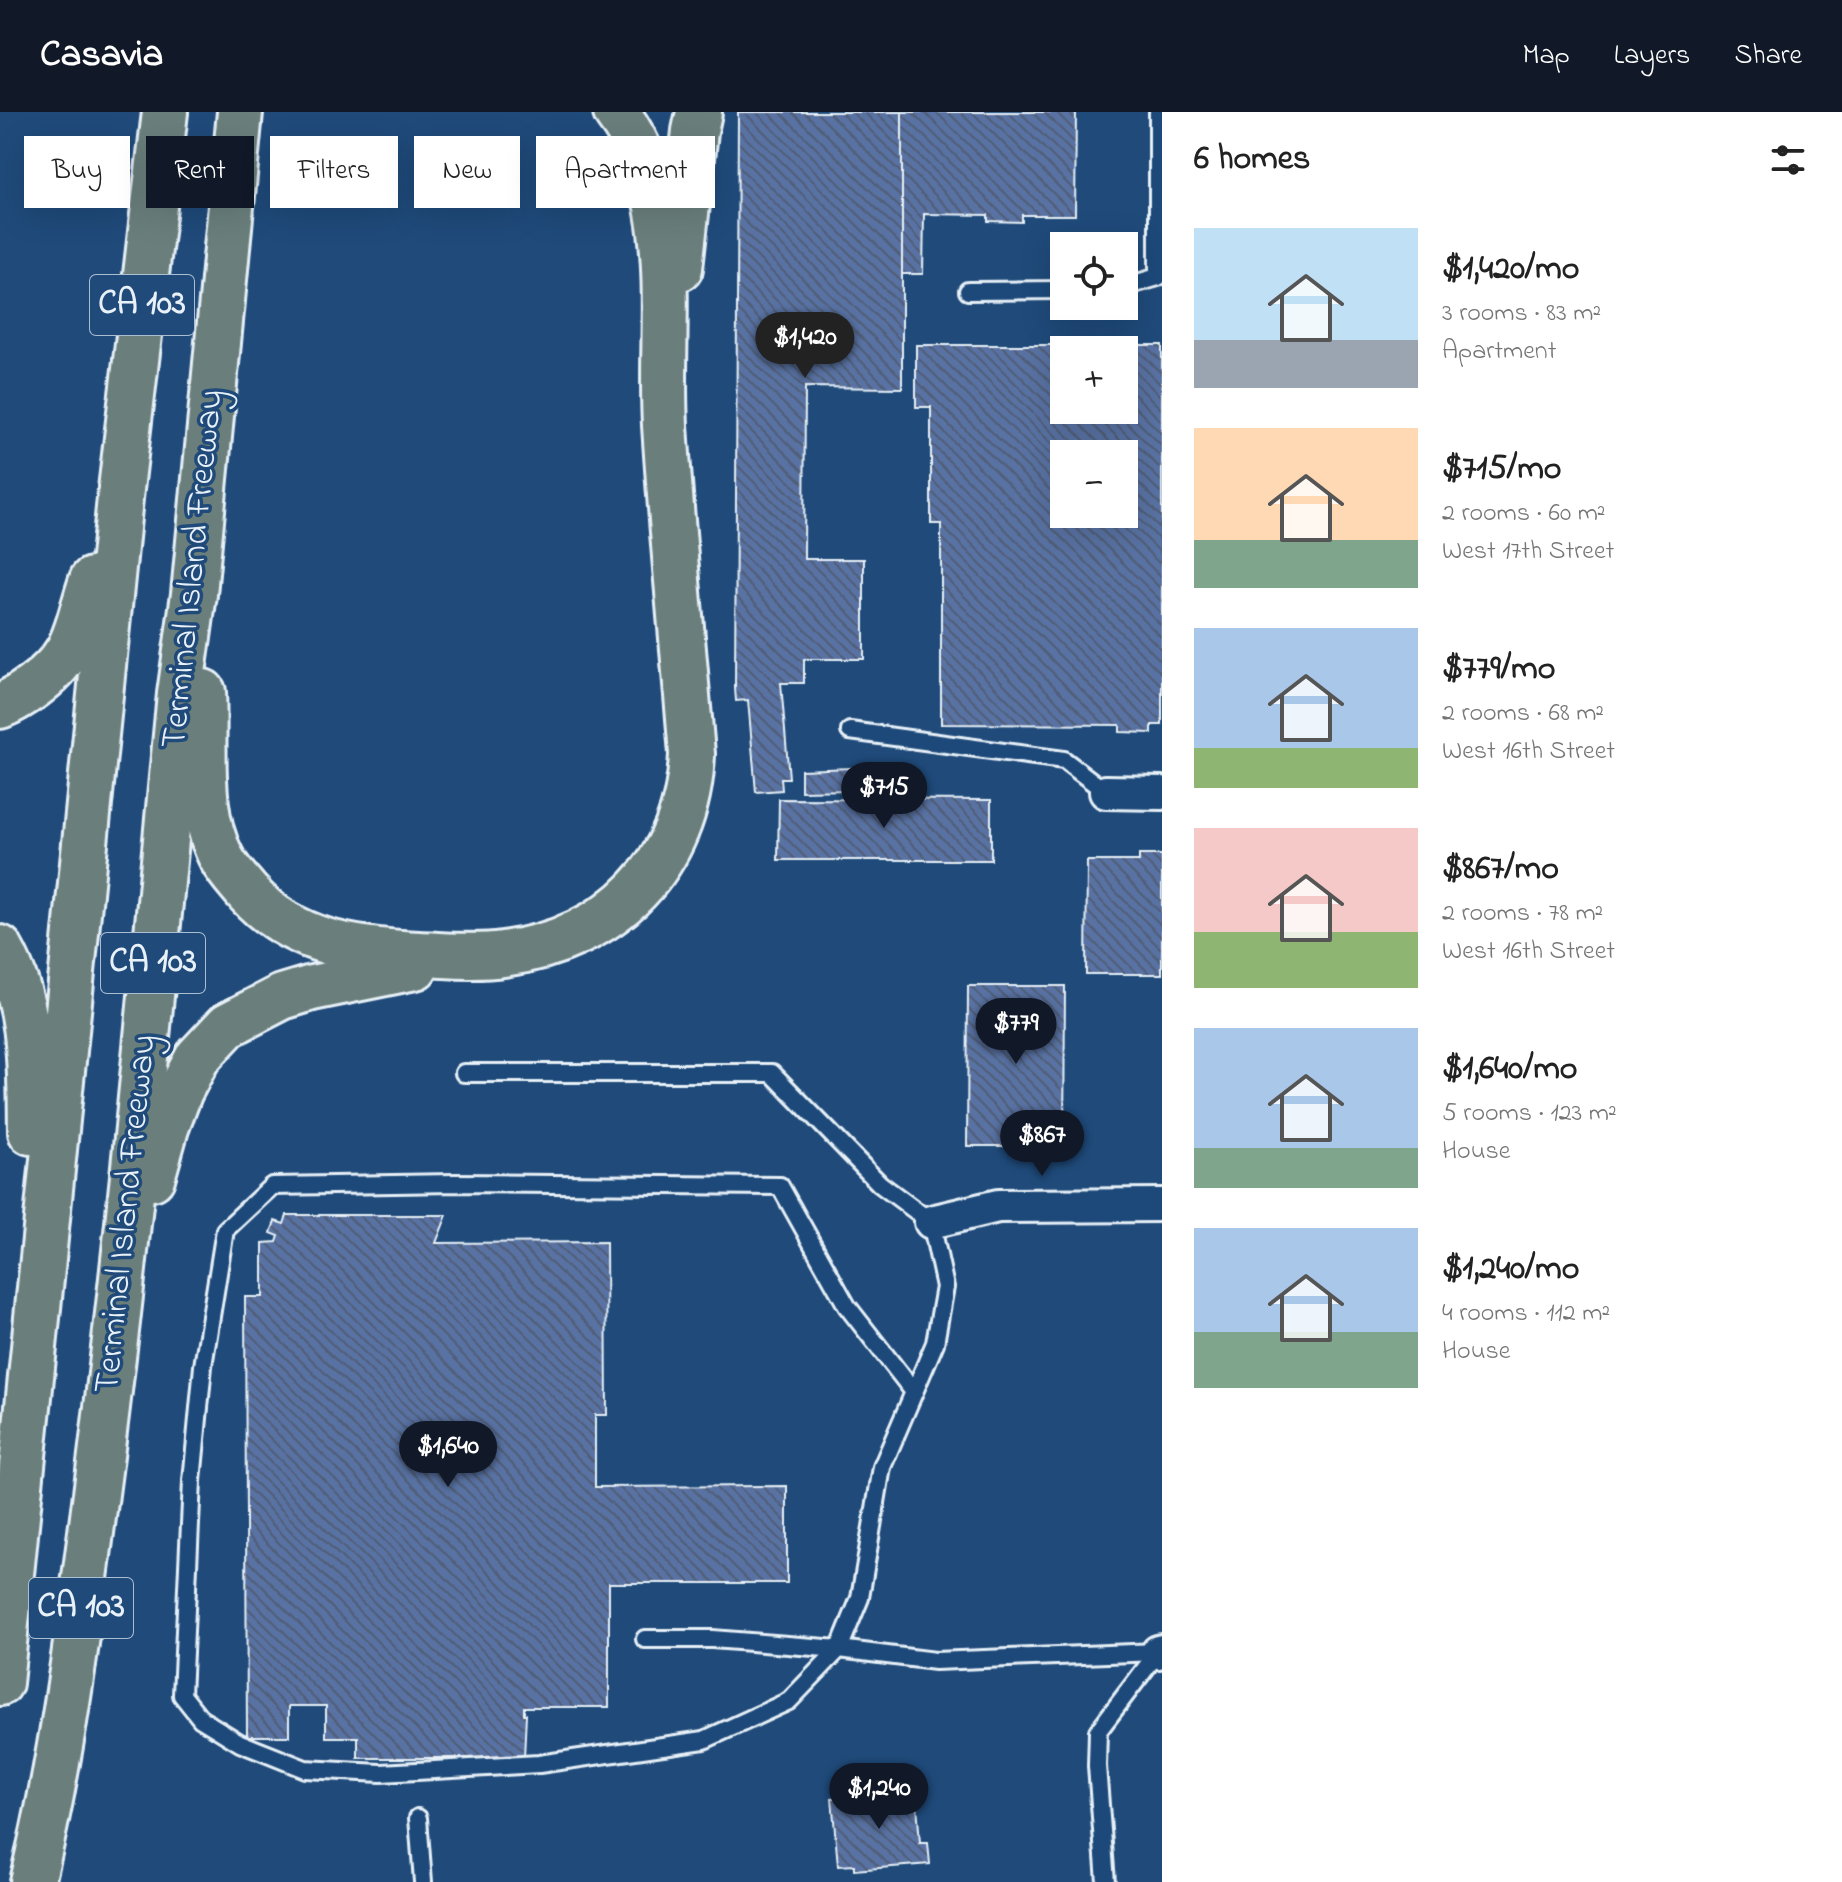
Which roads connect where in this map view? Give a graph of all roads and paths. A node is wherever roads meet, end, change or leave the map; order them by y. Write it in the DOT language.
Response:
graph roads {
  1 [pos="165,112"];
  2 [pos="240,112"];
  3 [pos="616,112"];
  4 [pos="699,112"];
  5 [pos="1158,112"];
  6 [pos="1138,283"];
  7 [pos="1050,290"];
  8 [pos="968,291"];
  9 [pos="666,350"];
  10 [pos="120,498"];
  11 [pos="194,594"];
  12 [pos="0,706"];
  13 [pos="850,731"];
  14 [pos="1106,792"];
  15 [pos="1162,793"];
  16 [pos="0,948"];
  17 [pos="471,956"];
  18 [pos="464,1073"];
  19 [pos="1162,1205"];
  20 [pos="931,1222"];
  21 [pos="37,1332"];
  22 [pos="117,1333"];
  23 [pos="914,1392"];
  24 [pos="645,1639"];
  25 [pos="839,1649"];
  26 [pos="1160,1652"];
  27 [pos="0,1683"];
  28 [pos="418,1818"];
  29 [pos="32,1882"];
  30 [pos="423,1882"];
  31 [pos="1106,1882"];
  1 -- 10 [label="highway, CA 103"];
  2 -- 11 [label="highway, Terminal Island Freeway / CA 103"];
  3 -- 9 [label="highway"];
  4 -- 9 [label="highway"];
  5 -- 6 [label="lane"];
  7 -- 8 [label="lane"];
  9 -- 17 [label="highway"];
  10 -- 12 [label="highway"];
  10 -- 21 [label="highway, CA 103"];
  11 -- 17 [label="highway"];
  11 -- 22 [label="highway, Terminal Island Freeway / CA 103"];
  13 -- 14 [label="lane"];
  14 -- 15 [label="street"];
  16 -- 21 [label="highway"];
  17 -- 22 [label="highway"];
  18 -- 20 [label="lane"];
  19 -- 20 [label="street"];
  20 -- 23 [label="lane"];
  21 -- 27 [label="highway, CA 103"];
  22 -- 29 [label="highway, Terminal Island Freeway / CA 103"];
  23 -- 25 [label="lane"];
  23 -- 25 [label="lane"];
  24 -- 25 [label="lane"];
  25 -- 26 [label="lane"];
  26 -- 31 [label="lane"];
  28 -- 30 [label="lane"];
}
